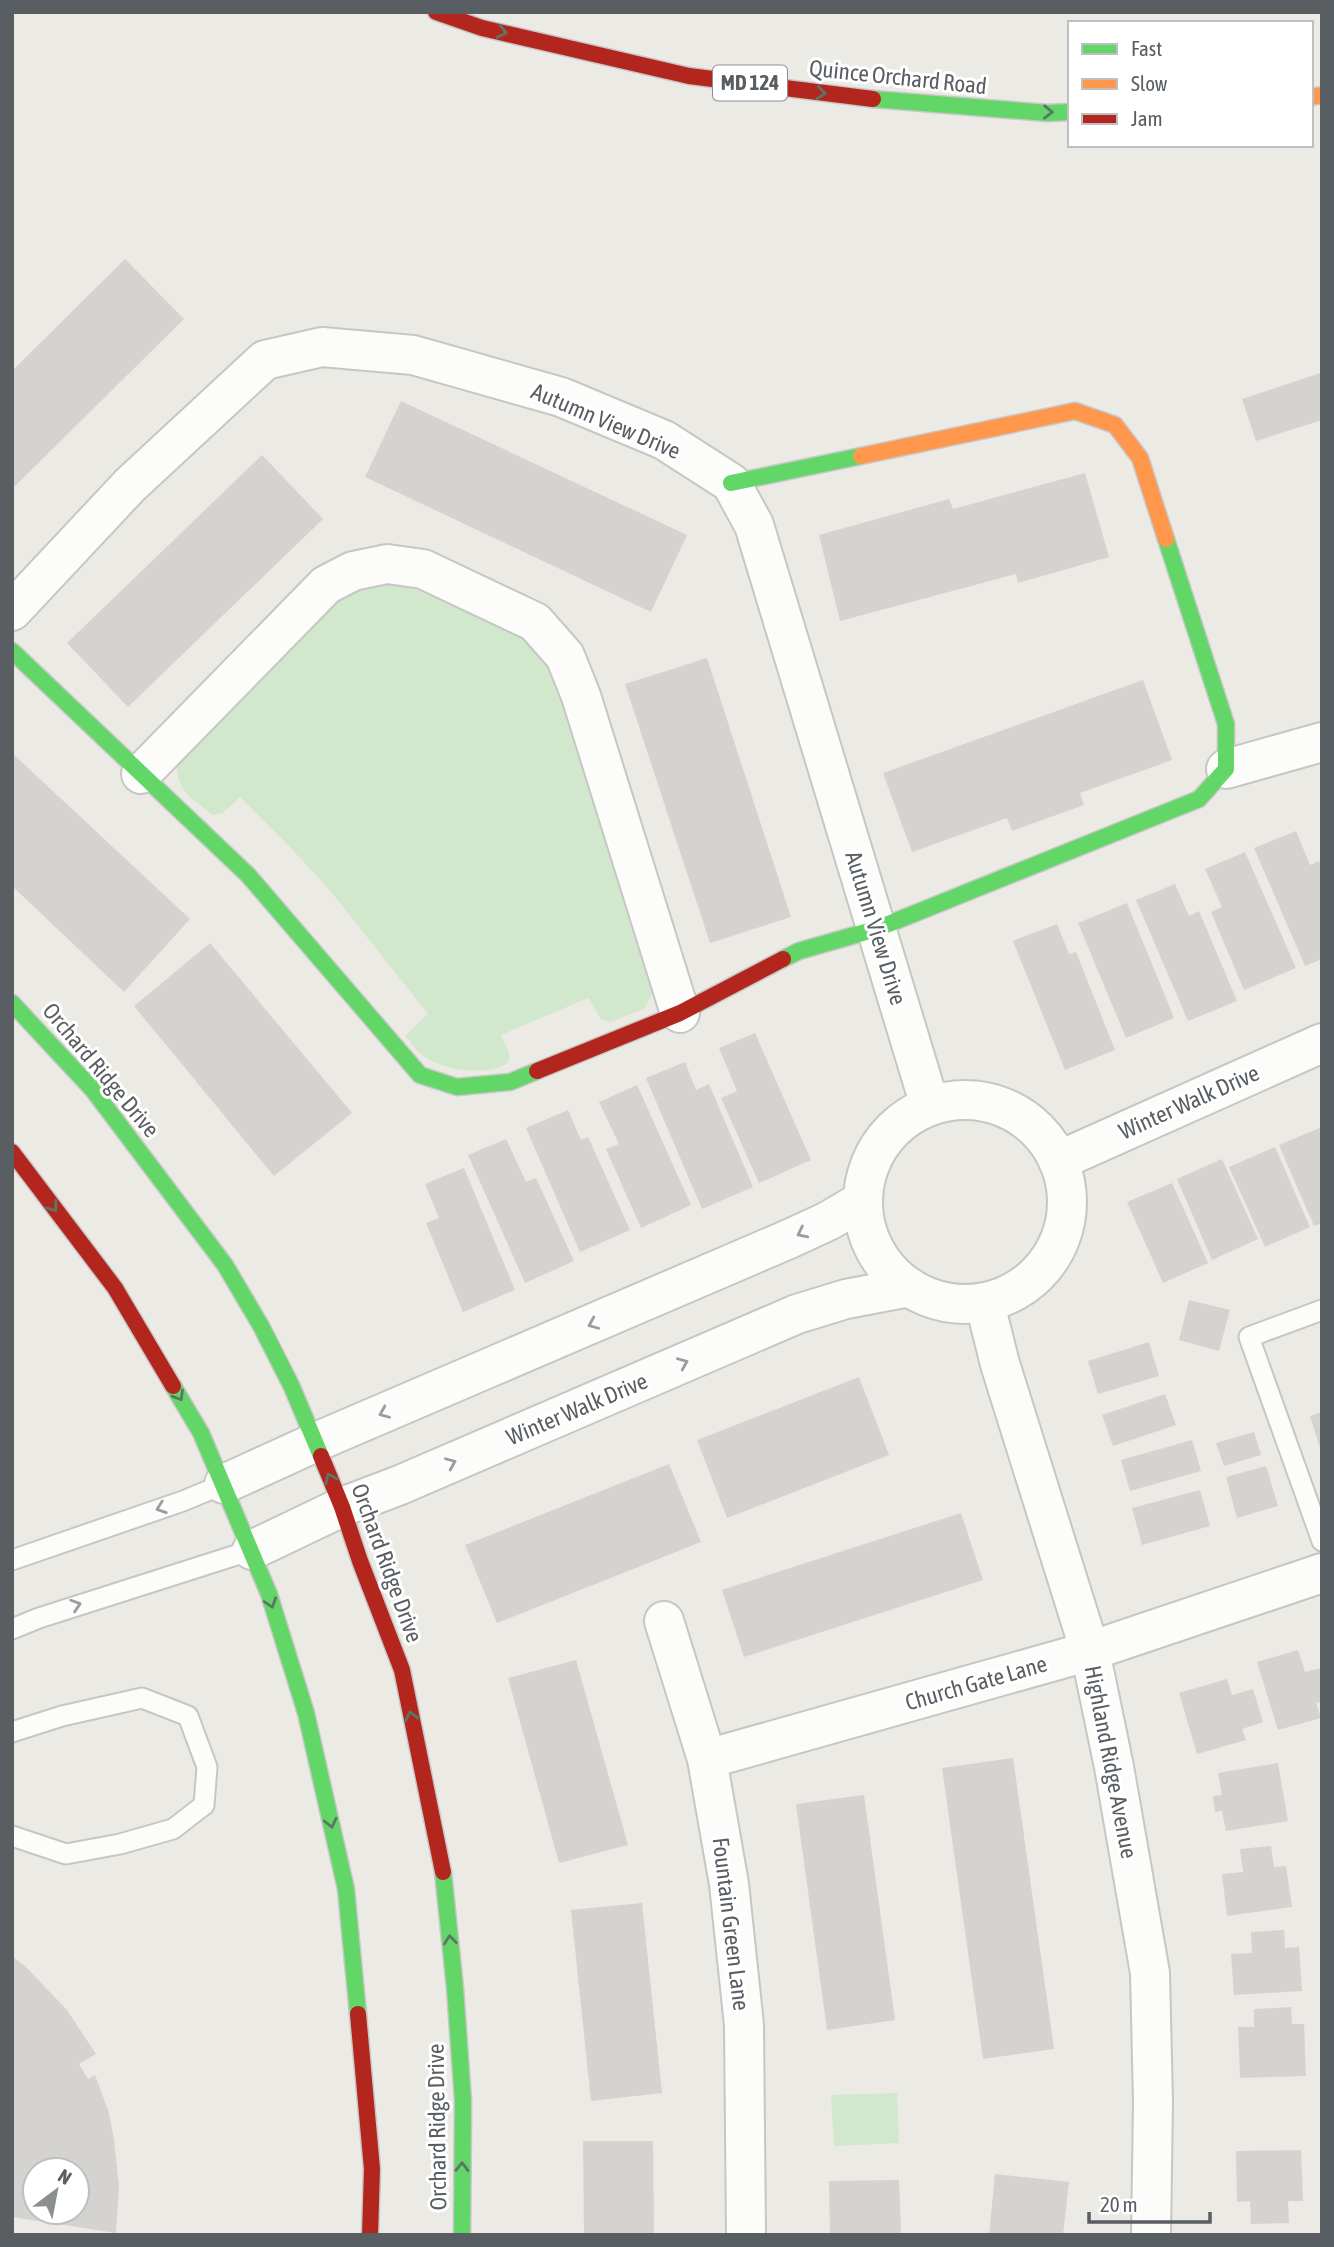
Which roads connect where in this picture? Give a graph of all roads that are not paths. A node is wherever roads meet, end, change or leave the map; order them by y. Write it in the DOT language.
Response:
graph roads {
  1 [pos="436,12"];
  2 [pos="1068,112"];
  3 [pos="732,483"];
  4 [pos="12,611"];
  5 [pos="12,651"];
  6 [pos="1322,742"];
  7 [pos="1226,769"];
  8 [pos="141,775"];
  9 [pos="876,929"];
  10 [pos="12,1003"];
  11 [pos="680,1013"];
  12 [pos="1322,1043"];
  13 [pos="930,1106"];
  14 [pos="12,1152"];
  15 [pos="1058,1161"];
  16 [pos="862,1200"];
  17 [pos="909,1287"];
  18 [pos="985,1304"];
  19 [pos="1322,1310"];
  20 [pos="316,1442"];
  21 [pos="224,1484"];
  22 [pos="342,1507"];
  23 [pos="1322,1541"];
  24 [pos="251,1550"];
  25 [pos="12,1560"];
  26 [pos="1322,1573"];
  27 [pos="664,1621"];
  28 [pos="12,1629"];
  29 [pos="1090,1651"];
  30 [pos="12,1732"];
  31 [pos="708,1759"];
  32 [pos="12,1836"];
  33 [pos="370,2235"];
  34 [pos="462,2235"];
  35 [pos="747,2235"];
  36 [pos="1151,2235"];
  1 -- 2 [label="street, Quince Orchard Road / MD 124, one-way"];
  3 -- 4 [label="street, Autumn View Drive"];
  3 -- 7 [label="street"];
  3 -- 9 [label="street, Autumn View Drive"];
  5 -- 8 [label="street"];
  6 -- 7 [label="street"];
  7 -- 9 [label="street"];
  8 -- 11 [label="street"];
  8 -- 11 [label="street"];
  9 -- 11 [label="street"];
  9 -- 13 [label="street, Autumn View Drive"];
  10 -- 20 [label="street, Orchard Ridge Drive"];
  12 -- 15 [label="street, Winter Walk Drive"];
  13 -- 15 [label="street"];
  13 -- 16 [label="street"];
  14 -- 21 [label="street, one-way"];
  15 -- 18 [label="street"];
  16 -- 17 [label="street"];
  16 -- 20 [label="street, one-way"];
  17 -- 18 [label="street"];
  22 -- 17 [label="street, Winter Walk Drive, one-way"];
  18 -- 29 [label="street, Highland Ridge Avenue"];
  19 -- 23 [label="lane"];
  20 -- 21 [label="street"];
  22 -- 20 [label="street, Orchard Ridge Drive, one-way"];
  21 -- 24 [label="street"];
  21 -- 25 [label="lane, one-way"];
  22 -- 24 [label="street, Winter Walk Drive"];
  34 -- 22 [label="street, Orchard Ridge Drive, one-way"];
  28 -- 24 [label="lane, one-way"];
  24 -- 33 [label="street, one-way"];
  26 -- 29 [label="street, Church Gate Lane"];
  27 -- 31 [label="street, Fountain Green Lane"];
  29 -- 31 [label="street, Church Gate Lane"];
  29 -- 36 [label="street, Highland Ridge Avenue"];
  30 -- 32 [label="lane"];
  31 -- 35 [label="street, Fountain Green Lane"];
}
